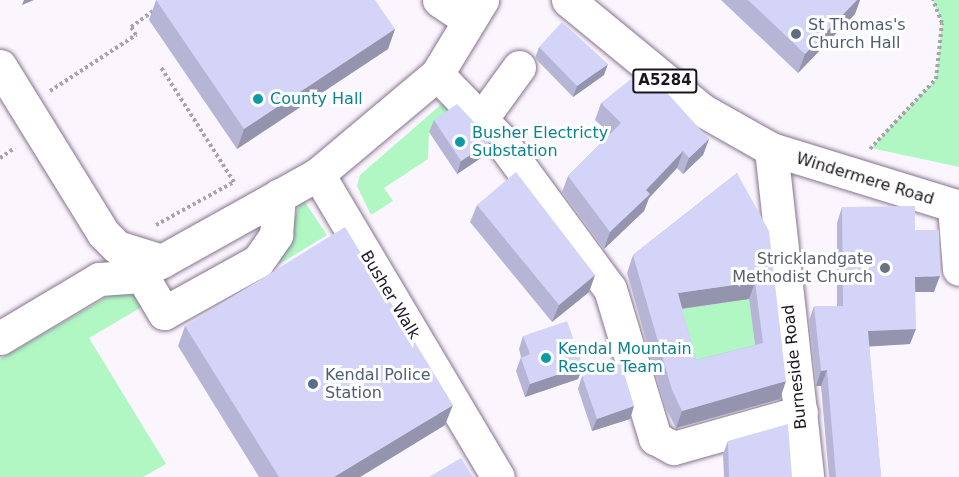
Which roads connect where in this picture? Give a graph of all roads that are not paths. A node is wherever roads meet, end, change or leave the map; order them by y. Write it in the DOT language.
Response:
graph roads {
  1 [pos="439,0"];
  2 [pos="568,0"];
  3 [pos="475,10"];
  4 [pos="0,66"];
  5 [pos="519,67"];
  6 [pos="437,74"];
  7 [pos="482,118"];
  8 [pos="771,149"];
  9 [pos="318,174"];
  10 [pos="279,195"];
  11 [pos="956,207"];
  12 [pos="959,269"];
  13 [pos="143,270"];
  14 [pos="0,338"];
  15 [pos="801,412"];
  16 [pos="498,477"];
  17 [pos="807,477"];
  1 -- 3 [label="main road"];
  2 -- 8 [label="main road, A5284"];
  3 -- 6 [label="main road"];
  4 -- 13 [label="main road"];
  5 -- 7 [label="main road"];
  6 -- 7 [label="main road"];
  6 -- 9 [label="main road"];
  7 -- 15 [label="main road"];
  8 -- 11 [label="main road, Windermere Road / A5284"];
  8 -- 15 [label="main road, Burneside Road"];
  9 -- 10 [label="main road"];
  9 -- 16 [label="main road, Busher Walk"];
  10 -- 13 [label="main road"];
  10 -- 13 [label="main road"];
  11 -- 12 [label="main road"];
  13 -- 14 [label="main road"];
  15 -- 17 [label="main road, Burneside Road"];
}
